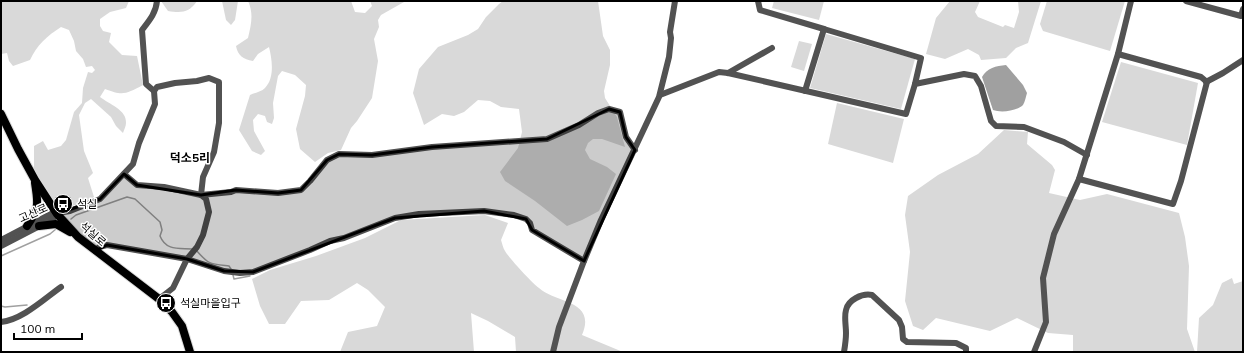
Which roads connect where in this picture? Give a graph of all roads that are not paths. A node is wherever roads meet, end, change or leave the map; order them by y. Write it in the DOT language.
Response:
graph roads {
  1 [pos="157,1"];
  2 [pos="675,1"];
  3 [pos="758,1"];
  4 [pos="1131,1"];
  5 [pos="1186,1"];
  6 [pos="1243,9"];
  7 [pos="824,29"];
  8 [pos="772,48"];
  9 [pos="1118,54"];
  10 [pos="1243,60"];
  11 [pos="728,73"];
  12 [pos="1206,82"];
  13 [pos="915,84"];
  14 [pos="154,91"];
  15 [pos="806,91"];
  16 [pos="660,95"];
  17 [pos="1,114"];
  18 [pos="635,150"];
  19 [pos="1087,155"];
  20 [pos="124,174"];
  21 [pos="1079,179"];
  22 [pos="35,180"];
  23 [pos="201,195"];
  24 [pos="58,214"];
  25 [pos="27,226"];
  26 [pos="39,226"];
  27 [pos="78,237"];
  28 [pos="1,240"];
  29 [pos="1,246"];
  30 [pos="95,251"];
  31 [pos="187,259"];
  32 [pos="584,261"];
  33 [pos="61,287"];
  34 [pos="159,299"];
  35 [pos="1,322"];
  36 [pos="190,352"];
  37 [pos="553,352"];
  38 [pos="844,352"];
  39 [pos="966,352"];
  40 [pos="1034,352"];
  1 -- 14 [label="street"];
  2 -- 16 [label="street"];
  3 -- 7 [label="street"];
  4 -- 9 [label="street"];
  5 -- 6 [label="street"];
  7 -- 13 [label="street"];
  7 -- 15 [label="street"];
  8 -- 11 [label="street"];
  9 -- 12 [label="street"];
  9 -- 19 [label="street"];
  10 -- 12 [label="street"];
  11 -- 15 [label="street"];
  11 -- 16 [label="street"];
  12 -- 21 [label="street"];
  13 -- 15 [label="street"];
  13 -- 19 [label="street"];
  14 -- 20 [label="street"];
  14 -- 23 [label="street"];
  16 -- 18 [label="street"];
  17 -- 22 [label="main road, 석실로"];
  18 -- 23 [label="street"];
  18 -- 32 [label="street"];
  19 -- 21 [label="street"];
  20 -- 23 [label="street"];
  20 -- 24 [label="street"];
  21 -- 40 [label="street"];
  22 -- 24 [label="main road, 석실로"];
  22 -- 25 [label="main road"];
  23 -- 31 [label="street"];
  24 -- 25 [label="street, 고산로"];
  24 -- 26 [label="street, 고산로"];
  24 -- 27 [label="main road, 석실로"];
  25 -- 28 [label="street, 고산로"];
  26 -- 27 [label="main road"];
  26 -- 29 [label="street, 고산로"];
  27 -- 30 [label="main road, 석실로"];
  30 -- 31 [label="street"];
  30 -- 34 [label="main road, 석실로"];
  31 -- 32 [label="street"];
  31 -- 34 [label="street"];
  32 -- 37 [label="street"];
  33 -- 35 [label="street"];
  34 -- 36 [label="main road, 석실로"];
  38 -- 39 [label="street"];
}
